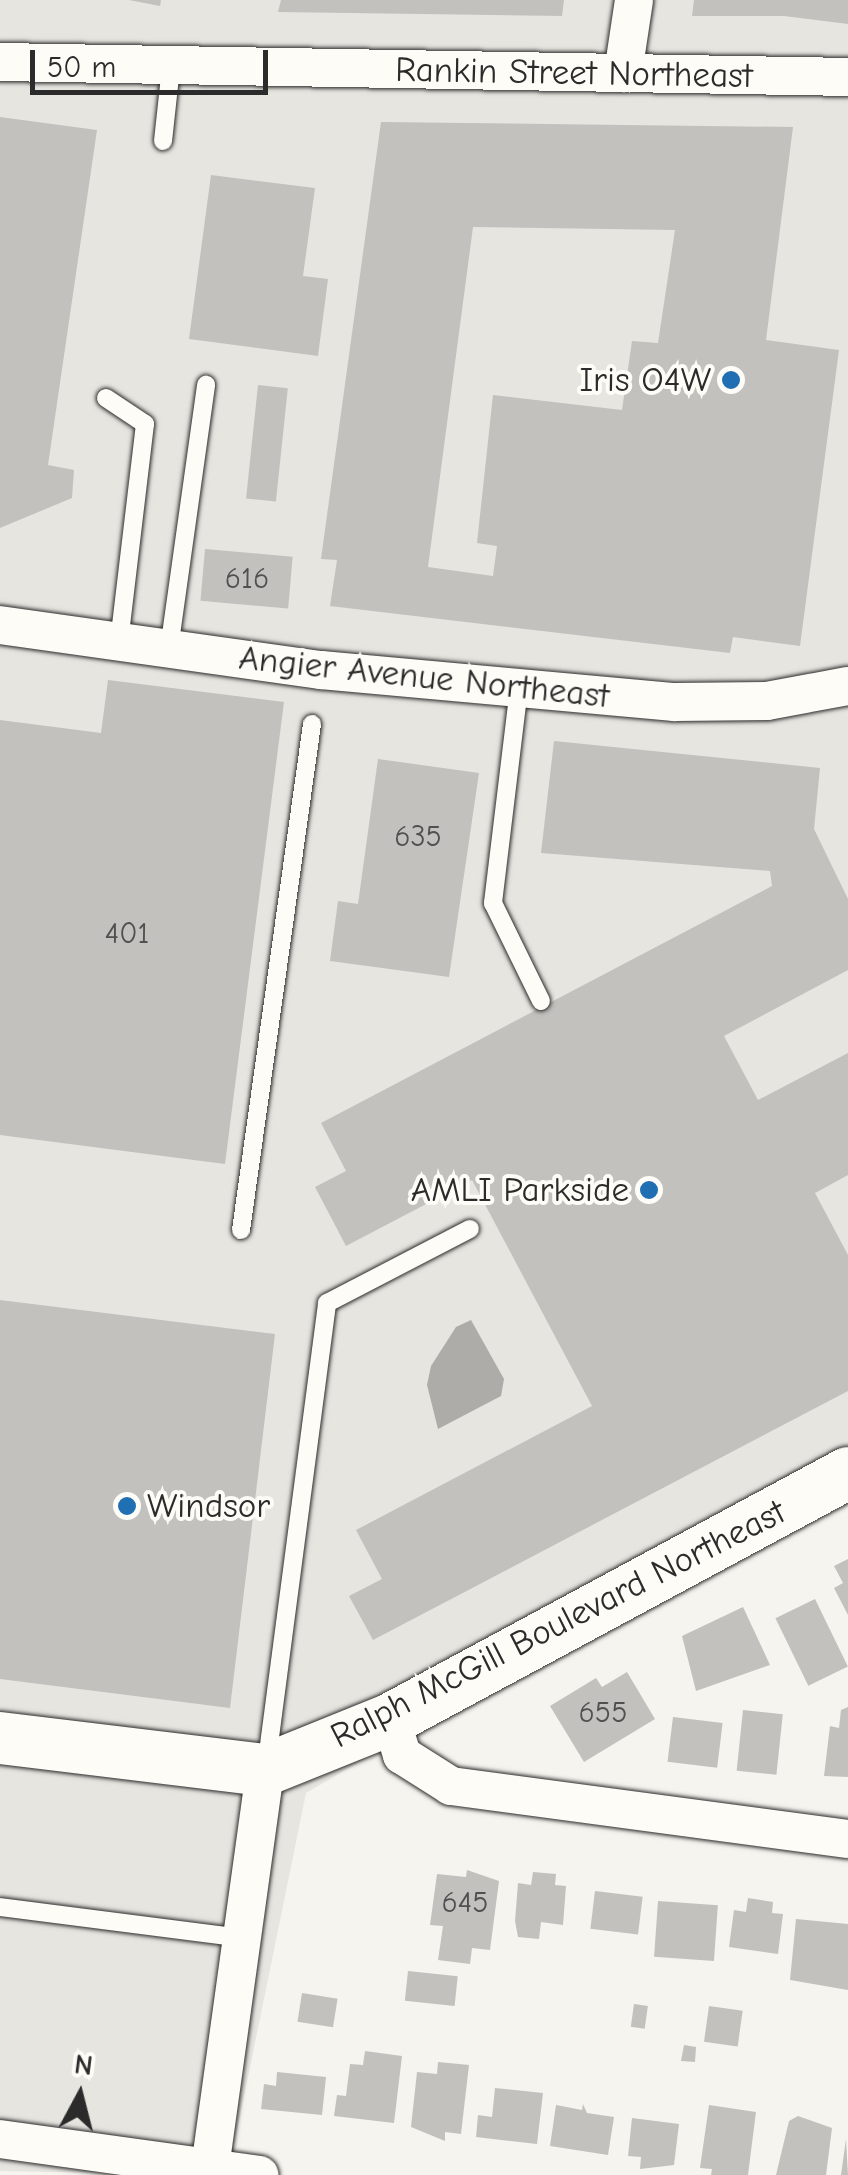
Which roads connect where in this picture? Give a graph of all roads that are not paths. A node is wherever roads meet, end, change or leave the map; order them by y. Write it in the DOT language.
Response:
graph roads {
  1 [pos="634,0"];
  2 [pos="0,62"];
  3 [pos="171,67"];
  4 [pos="623,73"];
  5 [pos="848,76"];
  6 [pos="163,142"];
  7 [pos="206,385"];
  8 [pos="106,398"];
  9 [pos="0,625"];
  10 [pos="119,642"];
  11 [pos="169,649"];
  12 [pos="848,686"];
  13 [pos="519,688"];
  14 [pos="312,724"];
  15 [pos="541,1001"];
  16 [pos="470,1229"];
  17 [pos="242,1230"];
  18 [pos="848,1473"];
  19 [pos="391,1719"];
  20 [pos="0,1738"];
  21 [pos="265,1770"];
  22 [pos="848,1839"];
  23 [pos="0,1907"];
  24 [pos="242,1938"];
  25 [pos="0,2139"];
  26 [pos="210,2171"];
  27 [pos="260,2175"];
  1 -- 4 [label="street"];
  2 -- 3 [label="street, Rankin Street Northeast"];
  3 -- 4 [label="street, Rankin Street Northeast"];
  3 -- 6 [label="lane"];
  4 -- 5 [label="street, Rankin Street Northeast"];
  7 -- 11 [label="lane"];
  8 -- 10 [label="lane"];
  9 -- 10 [label="street, Angier Avenue Northeast"];
  10 -- 11 [label="street, Angier Avenue Northeast"];
  11 -- 13 [label="street, Angier Avenue Northeast"];
  12 -- 13 [label="street, Angier Avenue Northeast"];
  13 -- 15 [label="lane"];
  14 -- 17 [label="lane"];
  16 -- 21 [label="lane"];
  18 -- 19 [label="main road, Ralph McGill Boulevard Northeast"];
  19 -- 21 [label="main road, Ralph McGill Boulevard Northeast"];
  19 -- 22 [label="street"];
  20 -- 21 [label="main road"];
  21 -- 24 [label="street"];
  23 -- 24 [label="lane"];
  24 -- 26 [label="street"];
  25 -- 26 [label="street"];
  26 -- 27 [label="street"];
}
